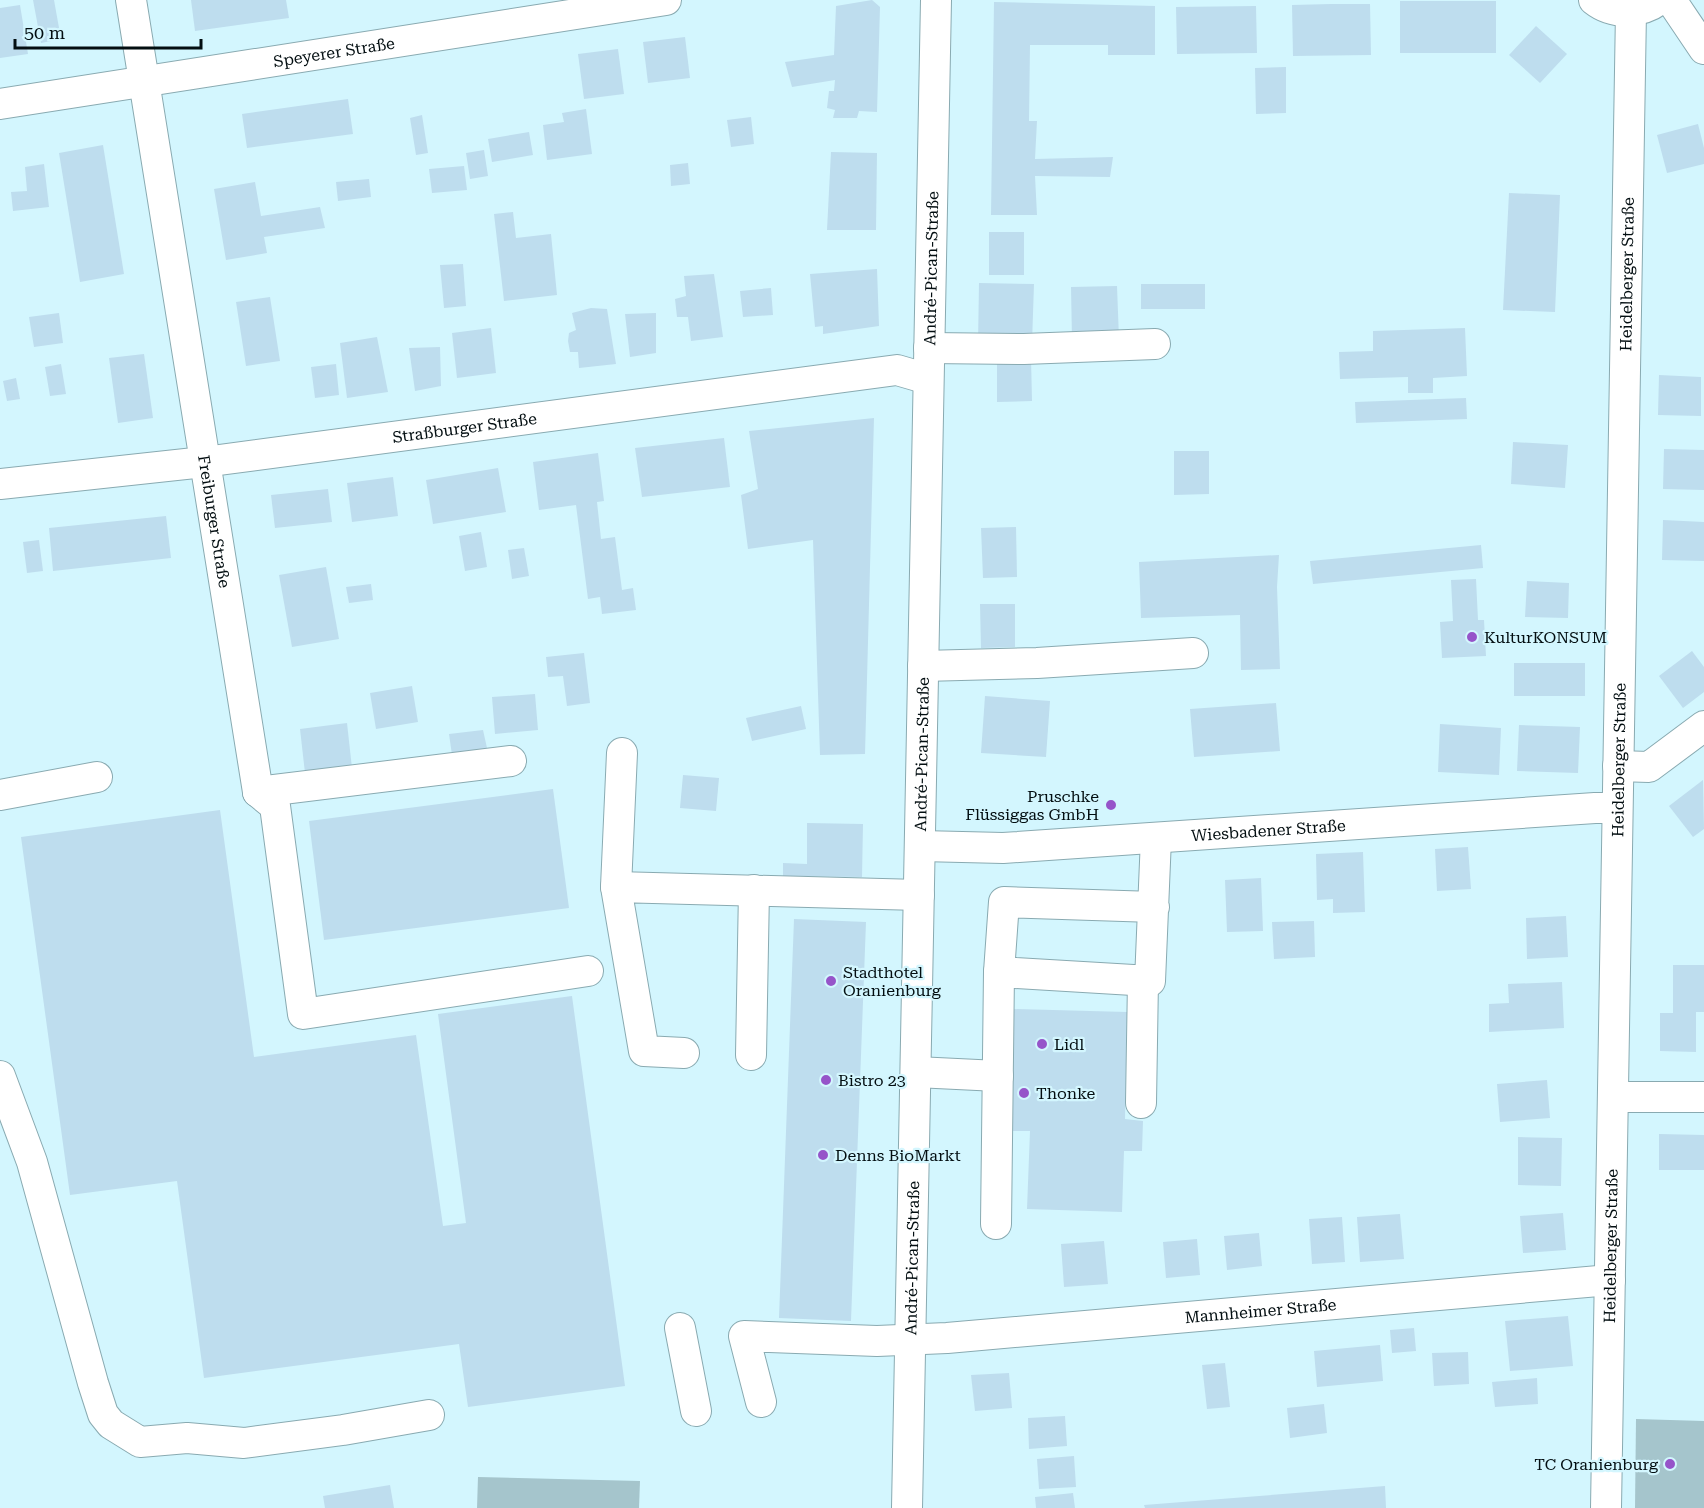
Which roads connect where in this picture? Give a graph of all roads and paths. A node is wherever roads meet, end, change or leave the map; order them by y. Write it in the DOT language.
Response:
graph roads {
  1 [pos="131,0"];
  2 [pos="666,0"];
  3 [pos="936,0"];
  4 [pos="1594,0"];
  5 [pos="1659,0"];
  6 [pos="1671,0"];
  7 [pos="1631,11"];
  8 [pos="1704,48"];
  9 [pos="145,81"];
  10 [pos="0,104"];
  11 [pos="1155,344"];
  12 [pos="929,348"];
  13 [pos="928,379"];
  14 [pos="204,462"];
  15 [pos="0,484"];
  16 [pos="1193,653"];
  17 [pos="923,666"];
  18 [pos="1704,726"];
  19 [pos="622,753"];
  20 [pos="511,761"];
  21 [pos="1618,766"];
  22 [pos="97,777"];
  23 [pos="258,792"];
  24 [pos="0,795"];
  25 [pos="1617,808"];
  26 [pos="1156,838"];
  27 [pos="921,846"];
  28 [pos="615,887"];
  29 [pos="754,890"];
  30 [pos="920,895"];
  31 [pos="1154,908"];
  32 [pos="588,971"];
  33 [pos="999,972"];
  34 [pos="1143,980"];
  35 [pos="684,1053"];
  36 [pos="751,1055"];
  37 [pos="916,1072"];
  38 [pos="0,1076"];
  39 [pos="998,1076"];
  40 [pos="1704,1096"];
  41 [pos="1613,1097"];
  42 [pos="1141,1103"];
  43 [pos="996,1224"];
  44 [pos="1610,1280"];
  45 [pos="680,1328"];
  46 [pos="910,1340"];
  47 [pos="761,1402"];
  48 [pos="696,1411"];
  49 [pos="429,1415"];
  50 [pos="907,1508"];
  51 [pos="1606,1508"];
  1 -- 9 [label="street, Freiburger Straße"];
  2 -- 9 [label="street, Speyerer Straße"];
  3 -- 12 [label="street, André-Pican-Straße"];
  4 -- 7 [label="street"];
  5 -- 7 [label="street"];
  6 -- 8 [label="street"];
  7 -- 21 [label="street, Heidelberger Straße"];
  9 -- 10 [label="street, Speyerer Straße"];
  9 -- 14 [label="street, Freiburger Straße"];
  11 -- 12 [label="street"];
  12 -- 13 [label="street, André-Pican-Straße"];
  13 -- 14 [label="street, Straßburger Straße"];
  13 -- 17 [label="street, André-Pican-Straße"];
  14 -- 15 [label="street, Straßburger Straße"];
  14 -- 23 [label="street, Freiburger Straße"];
  16 -- 17 [label="street"];
  17 -- 27 [label="street, André-Pican-Straße"];
  18 -- 21 [label="street"];
  19 -- 28 [label="street"];
  20 -- 23 [label="street"];
  21 -- 25 [label="street, Heidelberger Straße"];
  22 -- 24 [label="street"];
  23 -- 32 [label="street"];
  25 -- 26 [label="street, Wiesbadener Straße"];
  25 -- 41 [label="street, Heidelberger Straße"];
  26 -- 27 [label="street, Wiesbadener Straße"];
  26 -- 31 [label="street"];
  27 -- 30 [label="street, André-Pican-Straße"];
  28 -- 29 [label="street"];
  28 -- 35 [label="street"];
  29 -- 30 [label="street"];
  29 -- 36 [label="street"];
  30 -- 37 [label="street, André-Pican-Straße"];
  31 -- 33 [label="street"];
  31 -- 34 [label="street"];
  33 -- 34 [label="street"];
  33 -- 39 [label="street"];
  34 -- 42 [label="street"];
  37 -- 39 [label="street"];
  37 -- 46 [label="street, André-Pican-Straße"];
  38 -- 49 [label="street"];
  39 -- 43 [label="street"];
  40 -- 41 [label="street"];
  41 -- 44 [label="street, Heidelberger Straße"];
  44 -- 46 [label="street, Mannheimer Straße"];
  44 -- 51 [label="street, Heidelberger Straße"];
  45 -- 48 [label="street"];
  46 -- 47 [label="street, Mannheimer Straße"];
  46 -- 50 [label="street, André-Pican-Straße"];
}
